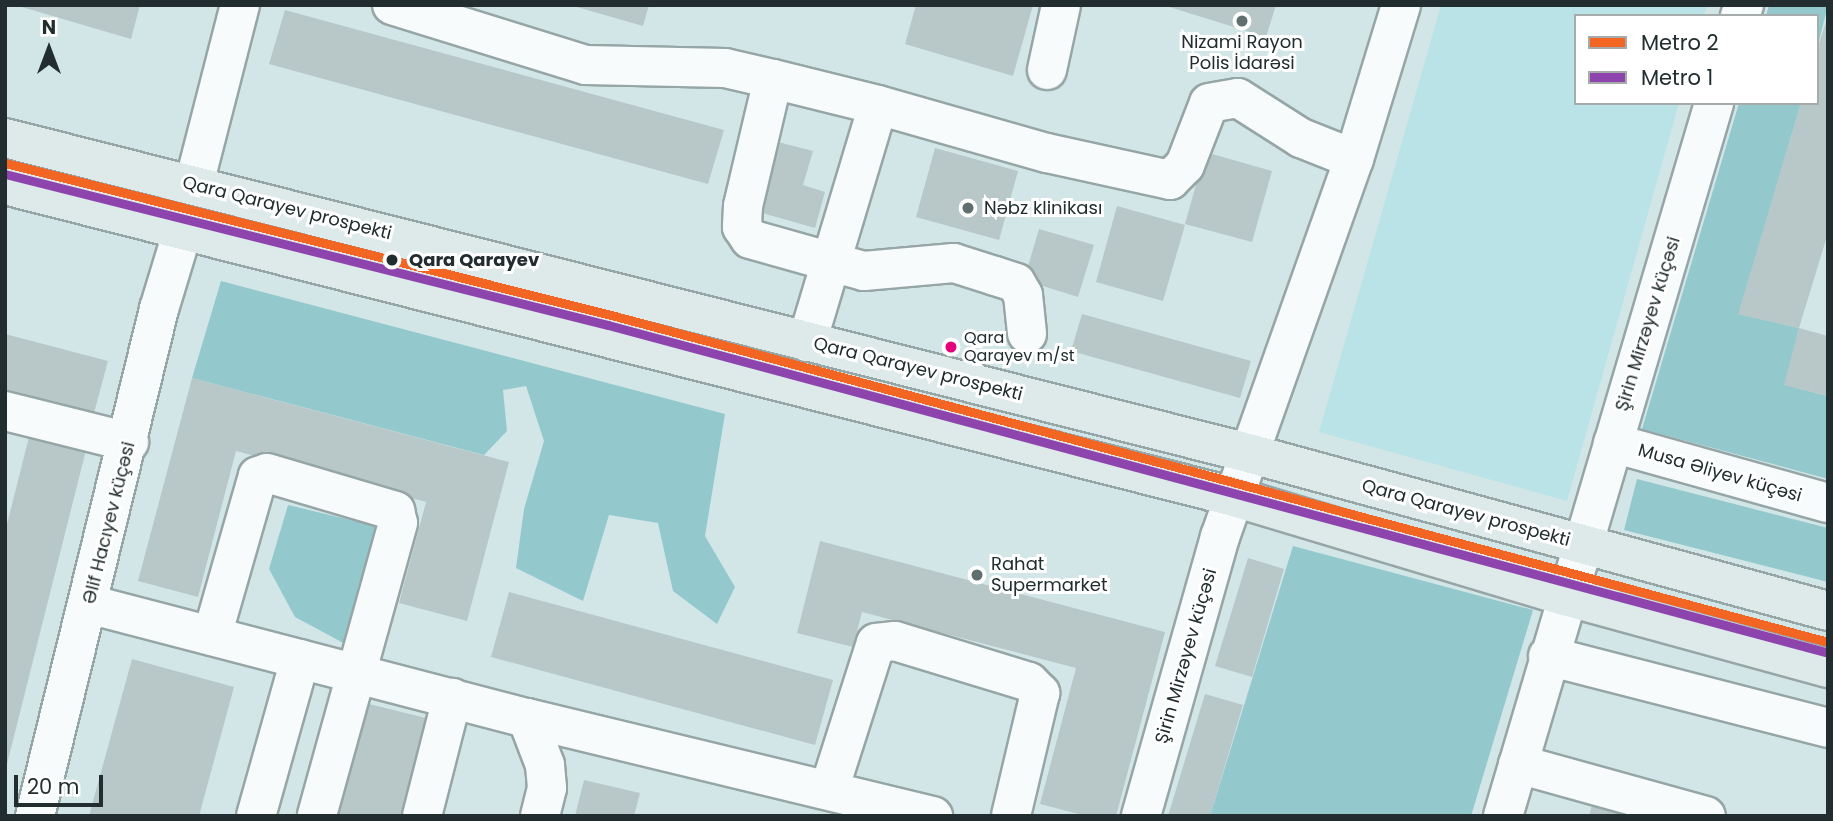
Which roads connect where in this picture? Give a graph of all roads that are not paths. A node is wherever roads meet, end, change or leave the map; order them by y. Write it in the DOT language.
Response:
graph roads {
  1 [pos="240,5"];
  2 [pos="392,5"];
  3 [pos="1061,5"];
  4 [pos="1401,5"];
  5 [pos="1046,70"];
  6 [pos="773,79"];
  7 [pos="878,105"];
  8 [pos="1713,105"];
  9 [pos="5,138"];
  10 [pos="1354,159"];
  11 [pos="194,184"];
  12 [pos="5,185"];
  13 [pos="183,230"];
  14 [pos="831,263"];
  15 [pos="1027,334"];
  16 [pos="807,342"];
  17 [pos="5,411"];
  18 [pos="129,442"];
  19 [pos="1613,443"];
  20 [pos="1248,453"];
  21 [pos="1234,497"];
  22 [pos="1828,503"];
  23 [pos="1583,544"];
  24 [pos="1565,596"];
  25 [pos="88,604"];
  26 [pos="1828,611"];
  27 [pos="212,636"];
  28 [pos="1548,656"];
  29 [pos="300,659"];
  30 [pos="1821,671"];
  31 [pos="357,674"];
  32 [pos="452,698"];
  33 [pos="527,718"];
  34 [pos="1828,728"];
  35 [pos="1518,764"];
  36 [pos="829,790"];
  37 [pos="35,816"];
  38 [pos="256,816"];
  39 [pos="317,816"];
  40 [pos="422,816"];
  41 [pos="540,816"];
  42 [pos="933,816"];
  43 [pos="1011,816"];
  44 [pos="1141,816"];
  45 [pos="1503,816"];
  46 [pos="1706,816"];
  1 -- 11 [label="street"];
  2 -- 6 [label="street"];
  3 -- 5 [label="street"];
  4 -- 10 [label="street, Şirin Mirzəyev küçəsi"];
  6 -- 7 [label="street"];
  6 -- 14 [label="street"];
  7 -- 10 [label="street"];
  7 -- 14 [label="street"];
  8 -- 19 [label="street, Şirin Mirzəyev küçəsi"];
  9 -- 11 [label="main road, Qara Qarayev prospekti"];
  10 -- 20 [label="street, Şirin Mirzəyev küçəsi"];
  11 -- 16 [label="main road, Qara Qarayev prospekti"];
  12 -- 13 [label="main road"];
  13 -- 18 [label="street, Əlif Hacıyev küçəsi"];
  13 -- 21 [label="main road"];
  14 -- 15 [label="street"];
  14 -- 16 [label="street"];
  16 -- 20 [label="main road, Qara Qarayev prospekti"];
  17 -- 18 [label="street"];
  18 -- 25 [label="street, Əlif Hacıyev küçəsi"];
  19 -- 22 [label="street, Musa Əliyev küçəsi"];
  19 -- 23 [label="street, Şirin Mirzəyev küçəsi"];
  20 -- 21 [label="street, Şirin Mirzəyev küçəsi"];
  20 -- 23 [label="main road, Qara Qarayev prospekti"];
  21 -- 24 [label="main road"];
  21 -- 44 [label="street, Şirin Mirzəyev küçəsi"];
  23 -- 24 [label="street, Şirin Mirzəyev küçəsi"];
  23 -- 26 [label="main road, Qara Qarayev prospekti"];
  24 -- 28 [label="street, Şirin Mirzəyev küçəsi"];
  24 -- 30 [label="main road"];
  25 -- 27 [label="street"];
  25 -- 37 [label="street, Əlif Hacıyev küçəsi"];
  27 -- 29 [label="street"];
  27 -- 31 [label="street"];
  28 -- 34 [label="street"];
  28 -- 35 [label="street"];
  29 -- 31 [label="street"];
  29 -- 38 [label="street"];
  31 -- 32 [label="street"];
  31 -- 39 [label="street"];
  32 -- 33 [label="street"];
  32 -- 40 [label="street"];
  33 -- 36 [label="street"];
  33 -- 41 [label="street"];
  35 -- 45 [label="street"];
  35 -- 46 [label="street"];
  36 -- 42 [label="street"];
  36 -- 43 [label="street"];
}
